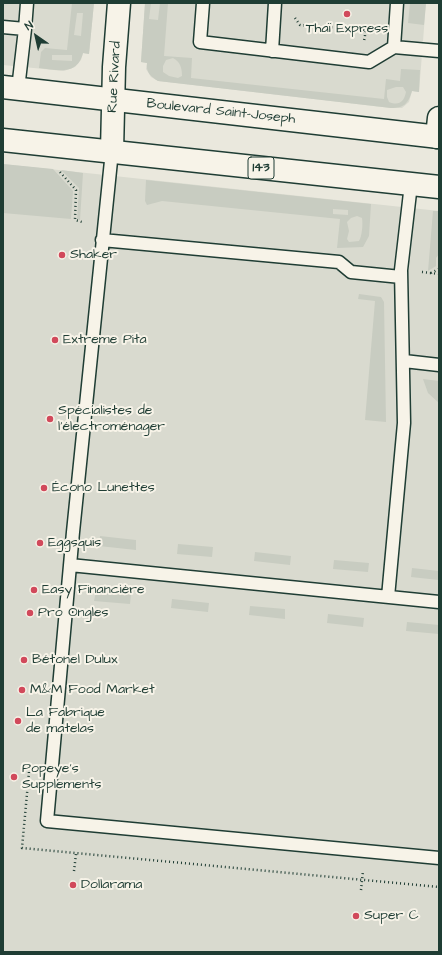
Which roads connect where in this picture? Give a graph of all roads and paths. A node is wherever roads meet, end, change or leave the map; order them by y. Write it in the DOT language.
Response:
graph roads {
  1 [pos="27,3"];
  2 [pos="119,3"];
  3 [pos="203,3"];
  4 [pos="274,3"];
  5 [pos="397,3"];
  6 [pos="293,15"];
  7 [pos="3,27"];
  8 [pos="25,29"];
  9 [pos="366,30"];
  10 [pos="394,47"];
  11 [pos="272,51"];
  12 [pos="439,51"];
  13 [pos="10,88"];
  14 [pos="113,100"];
  15 [pos="438,130"];
  16 [pos="3,140"];
  17 [pos="112,151"];
  18 [pos="55,167"];
  19 [pos="411,184"];
  20 [pos="439,187"];
  21 [pos="82,226"];
  22 [pos="102,240"];
  23 [pos="439,269"];
  24 [pos="439,274"];
  25 [pos="401,277"];
  26 [pos="404,361"];
  27 [pos="439,365"];
  28 [pos="70,565"];
  29 [pos="388,597"];
  30 [pos="439,602"];
  31 [pos="30,766"];
  32 [pos="76,854"];
  33 [pos="439,858"];
  34 [pos="74,871"];
  35 [pos="362,880"];
  36 [pos="439,881"];
  37 [pos="439,887"];
  38 [pos="361,890"];
  1 -- 8 [label="lane"];
  2 -- 14 [label="main road, Rue Rivard"];
  3 -- 11 [label="lane"];
  4 -- 11 [label="lane"];
  5 -- 10 [label="lane"];
  6 -- 9 [label="path"];
  7 -- 8 [label="lane"];
  8 -- 13 [label="lane"];
  10 -- 11 [label="lane"];
  10 -- 12 [label="lane"];
  13 -- 14 [label="main road, Boulevard Saint-Joseph"];
  14 -- 15 [label="main road, Boulevard Saint-Joseph"];
  14 -- 17 [label="main road, Rue Rivard"];
  16 -- 17 [label="main road, 143"];
  17 -- 19 [label="main road, 143"];
  17 -- 22 [label="lane"];
  18 -- 21 [label="path"];
  19 -- 20 [label="main road, 143"];
  19 -- 25 [label="lane"];
  22 -- 25 [label="lane"];
  22 -- 28 [label="lane"];
  23 -- 24 [label="path"];
  25 -- 26 [label="lane"];
  26 -- 27 [label="lane"];
  26 -- 29 [label="lane"];
  28 -- 29 [label="lane"];
  28 -- 33 [label="lane"];
  29 -- 30 [label="lane"];
  31 -- 32 [label="path"];
  32 -- 34 [label="path"];
  32 -- 35 [label="path"];
  35 -- 37 [label="path"];
  35 -- 38 [label="path"];
  36 -- 37 [label="path"];
}
